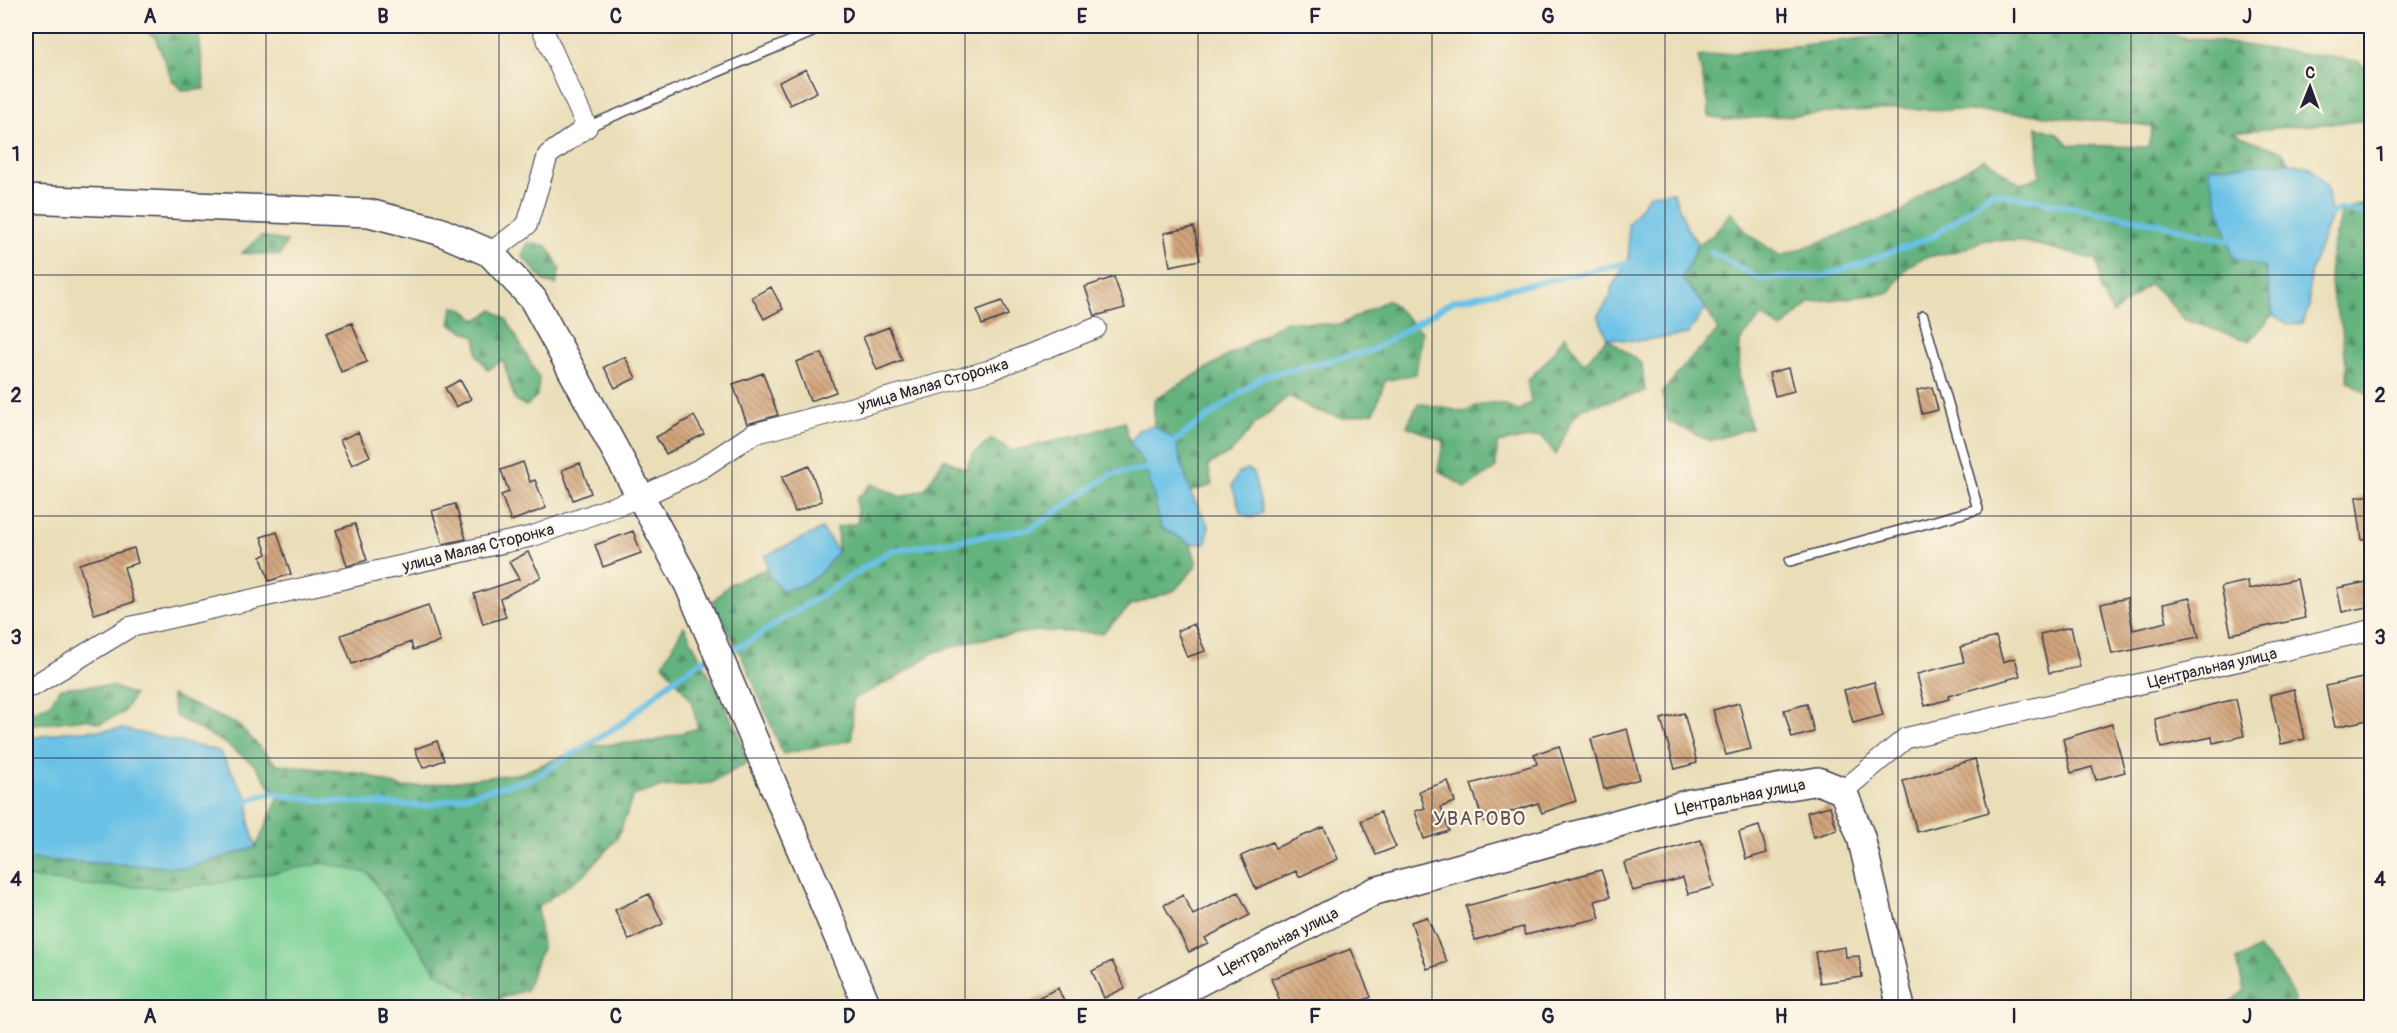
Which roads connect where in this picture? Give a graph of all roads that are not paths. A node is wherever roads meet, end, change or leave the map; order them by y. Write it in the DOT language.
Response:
graph roads {
  1 [pos="541,26"];
  2 [pos="810,33"];
  3 [pos="587,127"];
  4 [pos="26,199"];
  5 [pos="490,253"];
  6 [pos="1923,316"];
  7 [pos="1096,328"];
  8 [pos="641,497"];
  9 [pos="1790,561"];
  10 [pos="2372,630"];
  11 [pos="26,687"];
  12 [pos="1843,792"];
  13 [pos="868,1008"];
  14 [pos="1149,1008"];
  15 [pos="1901,1008"];
  1 -- 3 [label="street"];
  2 -- 3 [label="lane"];
  3 -- 5 [label="street"];
  4 -- 5 [label="street"];
  5 -- 8 [label="street"];
  6 -- 9 [label="lane"];
  7 -- 8 [label="street, улица Малая Сторонка"];
  8 -- 11 [label="street, улица Малая Сторонка"];
  8 -- 13 [label="street"];
  10 -- 12 [label="street, Центральная улица"];
  12 -- 14 [label="street, Центральная улица"];
  12 -- 15 [label="street"];
}
